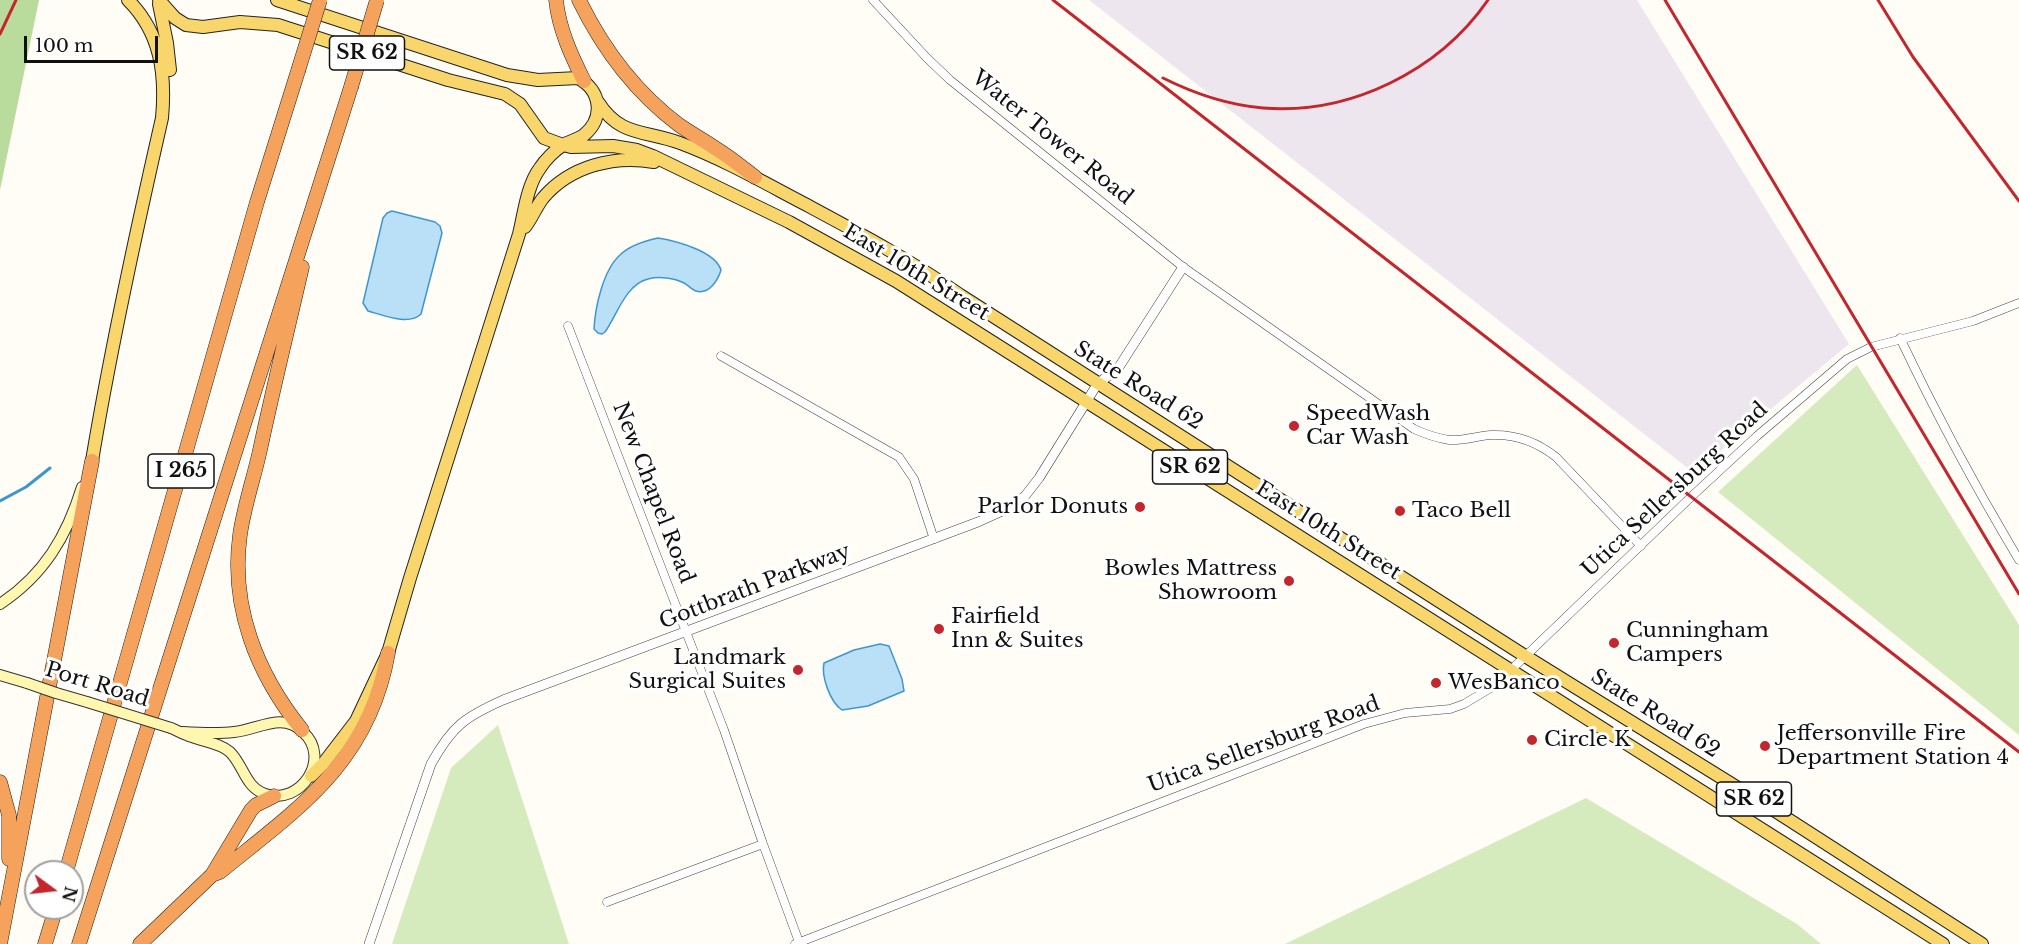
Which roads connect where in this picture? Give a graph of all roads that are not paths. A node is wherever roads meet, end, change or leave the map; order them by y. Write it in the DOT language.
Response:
graph roads {
  1 [pos="128,0"];
  2 [pos="158,0"];
  3 [pos="277,0"];
  4 [pos="320,0"];
  5 [pos="377,0"];
  6 [pos="556,0"];
  7 [pos="579,0"];
  8 [pos="873,0"];
  9 [pos="584,81"];
  10 [pos="598,102"];
  11 [pos="162,118"];
  12 [pos="563,145"];
  13 [pos="679,167"];
  14 [pos="755,177"];
  15 [pos="314,203"];
  16 [pos="519,234"];
  17 [pos="1183,267"];
  18 [pos="2019,303"];
  19 [pos="568,326"];
  20 [pos="1900,338"];
  21 [pos="721,356"];
  22 [pos="1098,383"];
  23 [pos="1087,402"];
  24 [pos="92,461"];
  25 [pos="934,539"];
  26 [pos="1641,546"];
  27 [pos="2019,560"];
  28 [pos="0,604"];
  29 [pos="687,632"];
  30 [pos="388,653"];
  31 [pos="1525,656"];
  32 [pos="1511,670"];
  33 [pos="0,675"];
  34 [pos="302,730"];
  35 [pos="183,732"];
  36 [pos="311,776"];
  37 [pos="0,782"];
  38 [pos="274,796"];
  39 [pos="763,844"];
  40 [pos="69,860"];
  41 [pos="212,875"];
  42 [pos="9,899"];
  43 [pos="607,902"];
  44 [pos="52,920"];
  45 [pos="798,943"];
  46 [pos="0,944"];
  47 [pos="45,944"];
  48 [pos="79,944"];
  49 [pos="140,944"];
  50 [pos="369,944"];
  51 [pos="1943,944"];
  52 [pos="1982,944"];
  1 -- 11 [label="main road"];
  2 -- 11 [label="main road"];
  2 -- 12 [label="main road, SR 62"];
  3 -- 9 [label="main road"];
  4 -- 40 [label="highway, I 265, bridge"];
  5 -- 15 [label="highway, I 265, bridge"];
  6 -- 9 [label="highway"];
  7 -- 14 [label="highway, SR 62"];
  8 -- 17 [label="street, Water Tower Road"];
  9 -- 10 [label="main road"];
  10 -- 12 [label="main road"];
  10 -- 14 [label="main road"];
  11 -- 24 [label="main road"];
  12 -- 13 [label="main road, East 10th Street / SR 62"];
  12 -- 16 [label="main road"];
  13 -- 16 [label="main road"];
  13 -- 23 [label="main road, East 10th Street / SR 62"];
  14 -- 22 [label="main road, State Road 62 / SR 62"];
  15 -- 34 [label="highway"];
  15 -- 48 [label="highway, I 265"];
  16 -- 30 [label="main road"];
  17 -- 22 [label="street, Gottbrath Parkway"];
  17 -- 26 [label="street, Water Tower Road"];
  18 -- 20 [label="street, Utica Sellersburg Road"];
  19 -- 29 [label="street, New Chapel Road"];
  20 -- 26 [label="street, Utica Sellersburg Road"];
  20 -- 27 [label="street"];
  21 -- 25 [label="street"];
  22 -- 23 [label="street, Gottbrath Parkway"];
  22 -- 31 [label="main road, State Road 62 / SR 62"];
  23 -- 25 [label="street, Gottbrath Parkway"];
  23 -- 32 [label="main road, East 10th Street / SR 62"];
  24 -- 28 [label="main road"];
  24 -- 42 [label="highway"];
  25 -- 29 [label="street, Gottbrath Parkway"];
  26 -- 31 [label="street, Utica Sellersburg Road"];
  29 -- 39 [label="street, New Chapel Road"];
  29 -- 50 [label="street, Gottbrath Parkway"];
  30 -- 36 [label="main road"];
  30 -- 41 [label="highway"];
  31 -- 32 [label="street, Utica Sellersburg Road"];
  31 -- 52 [label="main road, State Road 62 / SR 62"];
  32 -- 45 [label="street, Utica Sellersburg Road"];
  32 -- 51 [label="main road, East 10th Street / SR 62"];
  33 -- 35 [label="main road, Port Road, bridge"];
  34 -- 35 [label="main road"];
  34 -- 36 [label="main road"];
  35 -- 38 [label="main road"];
  36 -- 38 [label="main road"];
  37 -- 42 [label="highway"];
  38 -- 41 [label="highway"];
  39 -- 43 [label="street"];
  39 -- 45 [label="street, New Chapel Road"];
  41 -- 49 [label="highway"];
  42 -- 46 [label="highway"];
  44 -- 47 [label="highway"];
}
